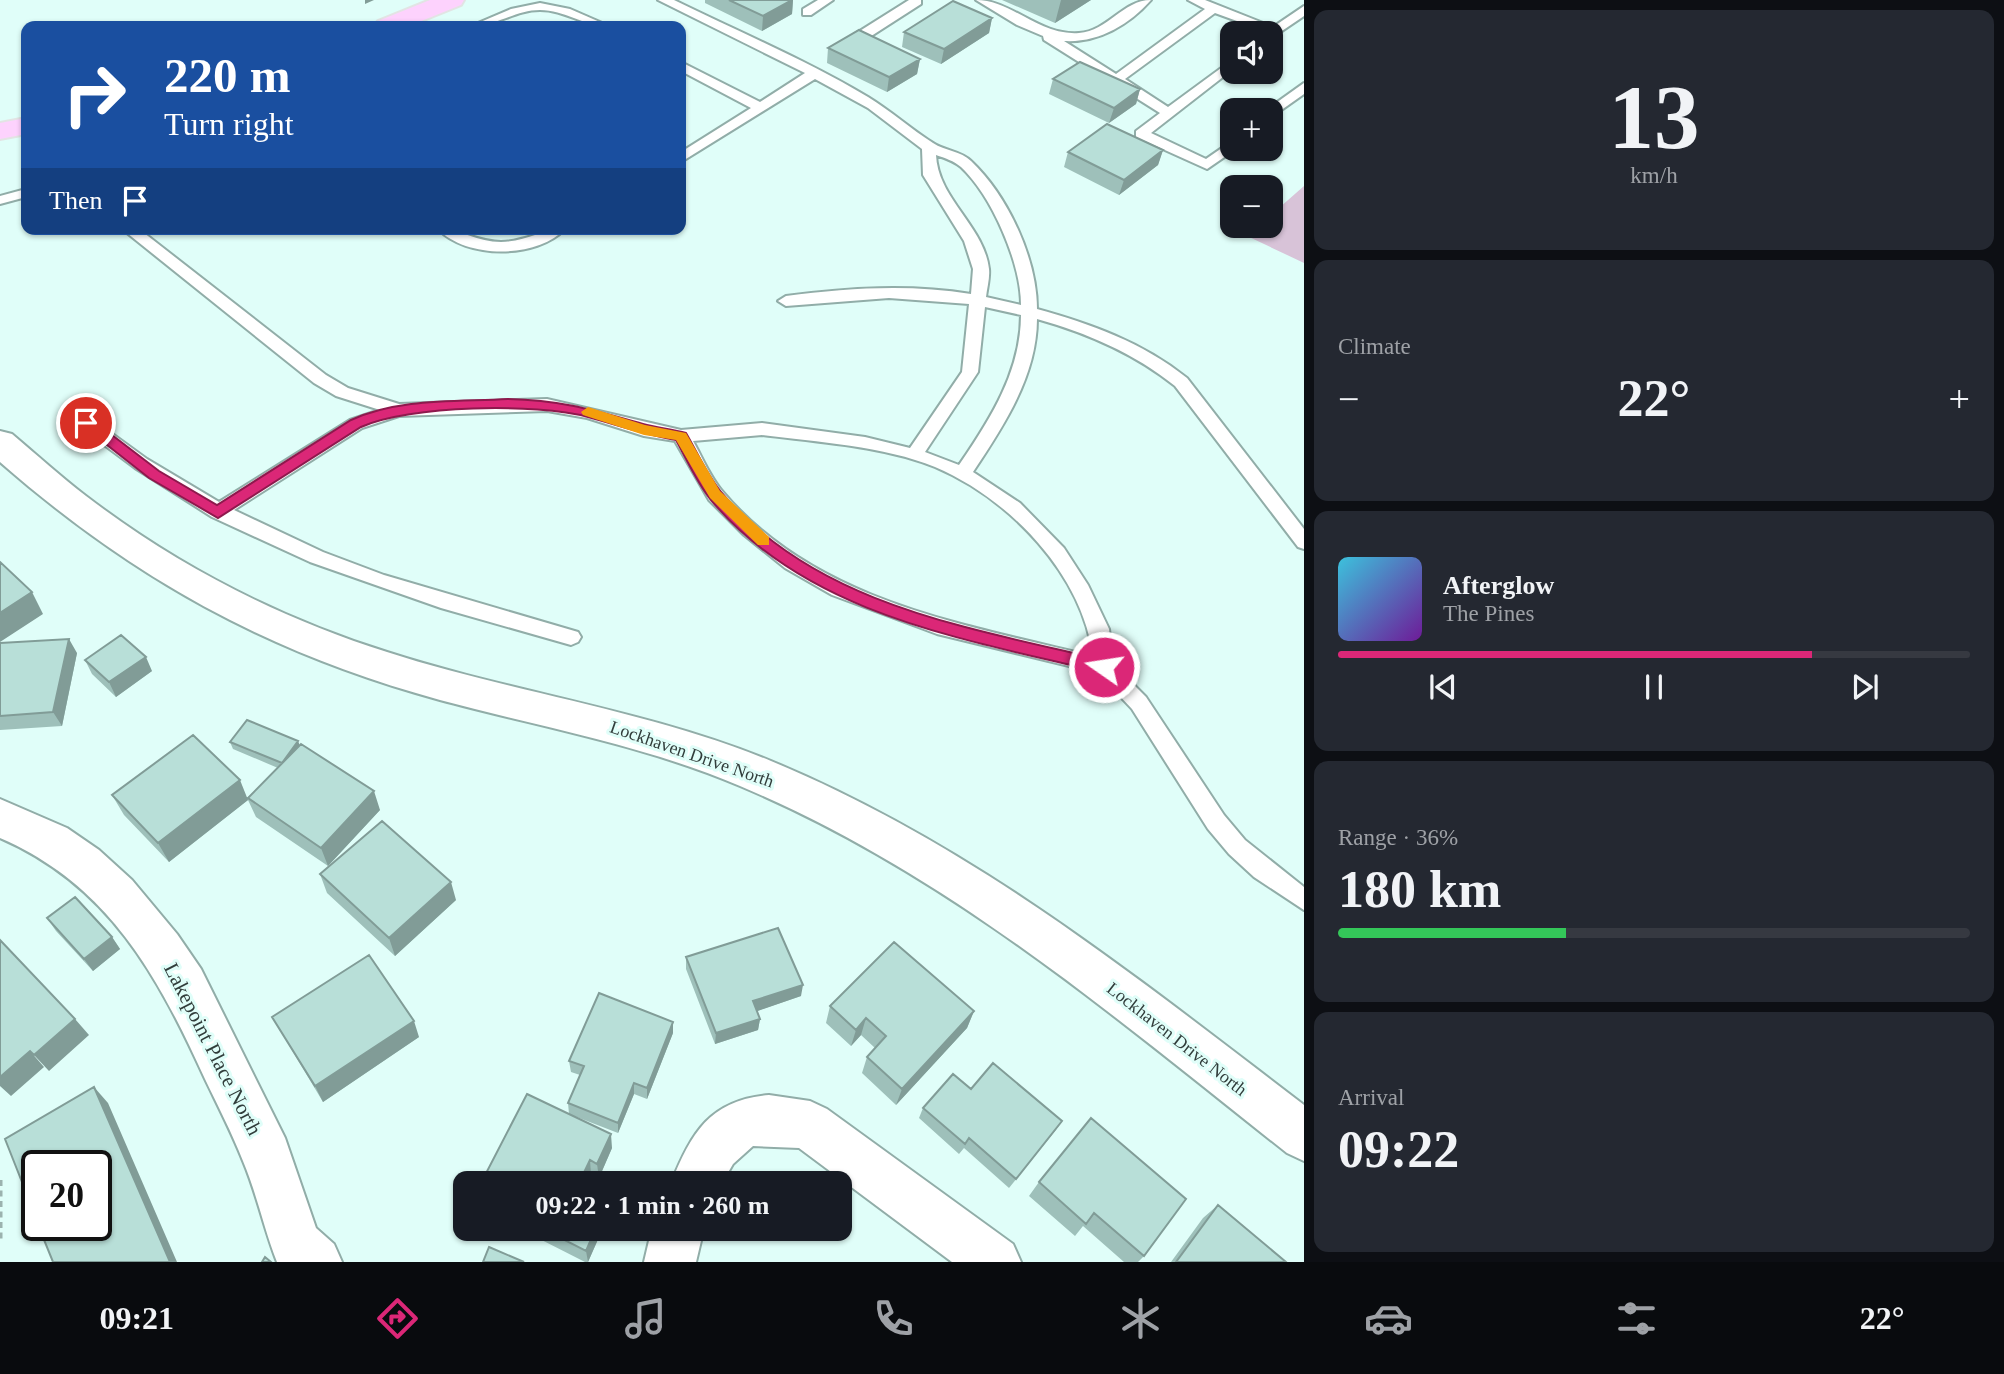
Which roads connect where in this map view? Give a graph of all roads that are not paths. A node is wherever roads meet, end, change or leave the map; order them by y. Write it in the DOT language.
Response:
graph roads {
  1 [pos="452,0"];
  2 [pos="664,0"];
  3 [pos="827,0"];
  4 [pos="915,0"];
  5 [pos="982,0"];
  6 [pos="1145,0"];
  7 [pos="1203,3"];
  8 [pos="1304,10"];
  9 [pos="807,12"];
  10 [pos="400,21"];
  11 [pos="488,21"];
  12 [pos="593,21"];
  13 [pos="1244,21"];
  14 [pos="1283,26"];
  15 [pos="1042,32"];
  16 [pos="860,37"];
  17 [pos="686,69"];
  18 [pos="1220,73"];
  19 [pos="813,74"];
  20 [pos="1116,79"];
  21 [pos="1304,87"];
  22 [pos="1283,104"];
  23 [pos="762,108"];
  24 [pos="1169,113"];
  25 [pos="21,127"];
  26 [pos="0,131"];
  27 [pos="929,147"];
  28 [pos="1220,154"];
  29 [pos="686,155"];
  30 [pos="21,194"];
  31 [pos="0,200"];
  32 [pos="137,235"];
  33 [pos="457,235"];
  34 [pos="546,235"];
  35 [pos="786,301"];
  36 [pos="979,303"];
  37 [pos="1030,313"];
  38 [pos="398,410"];
  39 [pos="86,423"];
  40 [pos="681,436"];
  41 [pos="0,443"];
  42 [pos="915,454"];
  43 [pos="963,473"];
  44 [pos="218,512"];
  45 [pos="1304,542"];
  46 [pos="571,637"];
  47 [pos="1104,667"];
  48 [pos="0,818"];
  49 [pos="1304,900"];
  50 [pos="1304,1136"];
  51 [pos="701,1171"];
  52 [pos="675,1241"];
  53 [pos="316,1262"];
  54 [pos="670,1262"];
  55 [pos="995,1262"];
  1 -- 10 [label="main road"];
  2 -- 19 [label="lane"];
  3 -- 9 [label="lane"];
  4 -- 16 [label="lane"];
  5 -- 15 [label="lane"];
  6 -- 15 [label="lane"];
  7 -- 13 [label="lane"];
  7 -- 20 [label="lane"];
  8 -- 14 [label="lane"];
  11 -- 12 [label="lane"];
  15 -- 20 [label="lane"];
  17 -- 23 [label="lane"];
  18 -- 24 [label="lane"];
  19 -- 23 [label="lane"];
  19 -- 27 [label="lane"];
  20 -- 24 [label="lane"];
  21 -- 22 [label="lane"];
  23 -- 29 [label="lane"];
  24 -- 28 [label="lane"];
  25 -- 26 [label="main road"];
  27 -- 36 [label="lane"];
  27 -- 37 [label="lane"];
  30 -- 31 [label="lane"];
  32 -- 38 [label="lane"];
  33 -- 34 [label="lane"];
  35 -- 36 [label="lane"];
  36 -- 37 [label="lane"];
  36 -- 42 [label="lane"];
  37 -- 43 [label="lane"];
  37 -- 45 [label="lane"];
  38 -- 40 [label="lane"];
  38 -- 44 [label="lane"];
  39 -- 44 [label="lane"];
  40 -- 42 [label="lane"];
  40 -- 47 [label="lane"];
  41 -- 50 [label="street, Lockhaven Drive North"];
  42 -- 43 [label="lane"];
  43 -- 47 [label="lane"];
  44 -- 46 [label="lane"];
  47 -- 49 [label="lane"];
  48 -- 53 [label="street, Lakepoint Place North"];
  51 -- 55 [label="street"];
  52 -- 54 [label="street"];
}
